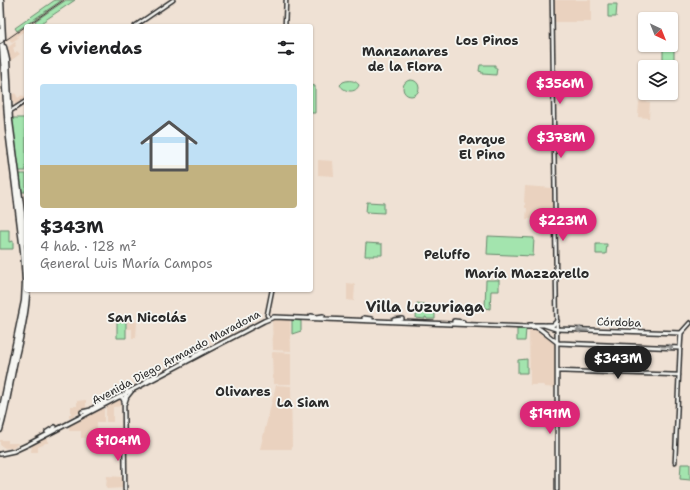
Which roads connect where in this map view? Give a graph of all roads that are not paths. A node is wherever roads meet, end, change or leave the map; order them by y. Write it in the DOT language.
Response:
graph roads {
  1 [pos="1,0"];
  2 [pos="173,0"];
  3 [pos="286,0"];
  4 [pos="552,0"];
  5 [pos="138,24"];
  6 [pos="285,24"];
  7 [pos="0,31"];
  8 [pos="24,102"];
  9 [pos="9,113"];
  10 [pos="18,193"];
  11 [pos="24,230"];
  12 [pos="24,251"];
  13 [pos="24,292"];
  14 [pos="27,292"];
  15 [pos="272,292"];
  16 [pos="268,316"];
  17 [pos="311,316"];
  18 [pos="323,316"];
  19 [pos="317,317"];
  20 [pos="363,319"];
  21 [pos="373,319"];
  22 [pos="402,319"];
  23 [pos="390,320"];
  24 [pos="352,321"];
  25 [pos="557,321"];
  26 [pos="472,324"];
  27 [pos="497,324"];
  28 [pos="690,324"];
  29 [pos="489,326"];
  30 [pos="544,326"];
  31 [pos="556,329"];
  32 [pos="680,333"];
  33 [pos="557,342"];
  34 [pos="680,348"];
  35 [pos="203,350"];
  36 [pos="191,358"];
  37 [pos="557,371"];
  38 [pos="679,375"];
  39 [pos="129,391"];
  40 [pos="119,397"];
  41 [pos="124,401"];
  42 [pos="93,409"];
  43 [pos="124,409"];
  44 [pos="82,412"];
  45 [pos="85,416"];
  46 [pos="0,417"];
  47 [pos="55,427"];
  48 [pos="0,430"];
  49 [pos="47,434"];
  50 [pos="41,437"];
  51 [pos="38,440"];
  52 [pos="0,453"];
  53 [pos="675,462"];
  54 [pos="124,490"];
  55 [pos="557,490"];
  1 -- 9 [label="highway"];
  2 -- 5 [label="main road"];
  3 -- 6 [label="main road"];
  4 -- 25 [label="main road"];
  7 -- 9 [label="highway"];
  8 -- 9 [label="main road"];
  9 -- 10 [label="highway"];
  10 -- 11 [label="highway"];
  10 -- 12 [label="highway"];
  13 -- 46 [label="highway"];
  14 -- 48 [label="highway"];
  15 -- 16 [label="main road"];
  17 -- 19 [label="main road"];
  18 -- 19 [label="main road"];
  19 -- 21 [label="main road, Avenida Diego Armando Maradona"];
  19 -- 36 [label="main road, Avenida Diego Armando Maradona"];
  20 -- 21 [label="main road"];
  20 -- 24 [label="main road"];
  20 -- 26 [label="main road, Avenida Diego Armando Maradona"];
  20 -- 39 [label="main road, Avenida Diego Armando Maradona"];
  21 -- 23 [label="main road, Avenida Diego Armando Maradona"];
  22 -- 23 [label="main road"];
  23 -- 26 [label="main road, Avenida Diego Armando Maradona"];
  25 -- 30 [label="main road"];
  25 -- 31 [label="main road"];
  26 -- 27 [label="main road, Avenida Diego Armando Maradona"];
  27 -- 29 [label="main road"];
  27 -- 30 [label="main road, Avenida Diego Armando Maradona"];
  27 -- 33 [label="main road, Avenida Diego Armando Maradona"];
  28 -- 32 [label="main road"];
  30 -- 31 [label="main road, Avenida Diego Armando Maradona"];
  32 -- 31 [label="main road, Córdoba, one-way"];
  31 -- 33 [label="main road"];
  32 -- 34 [label="main road"];
  33 -- 34 [label="main road, one-way"];
  33 -- 37 [label="main road"];
  34 -- 38 [label="main road"];
  35 -- 36 [label="main road"];
  36 -- 39 [label="main road, Avenida Diego Armando Maradona"];
  37 -- 38 [label="main road"];
  37 -- 55 [label="main road"];
  38 -- 53 [label="main road"];
  39 -- 40 [label="main road, Avenida Diego Armando Maradona"];
  39 -- 41 [label="main road"];
  39 -- 42 [label="main road, Avenida Diego Armando Maradona"];
  39 -- 43 [label="main road"];
  40 -- 41 [label="main road"];
  40 -- 42 [label="main road, Avenida Diego Armando Maradona"];
  41 -- 43 [label="main road"];
  42 -- 44 [label="main road"];
  42 -- 45 [label="main road"];
  42 -- 49 [label="main road, Avenida Diego Armando Maradona"];
  42 -- 50 [label="main road, Avenida Diego Armando Maradona"];
  43 -- 54 [label="main road"];
  47 -- 49 [label="main road"];
  49 -- 50 [label="main road"];
  49 -- 52 [label="main road, Avenida Diego Armando Maradona"];
  50 -- 51 [label="main road"];
  50 -- 52 [label="main road, Avenida Diego Armando Maradona"];
}
